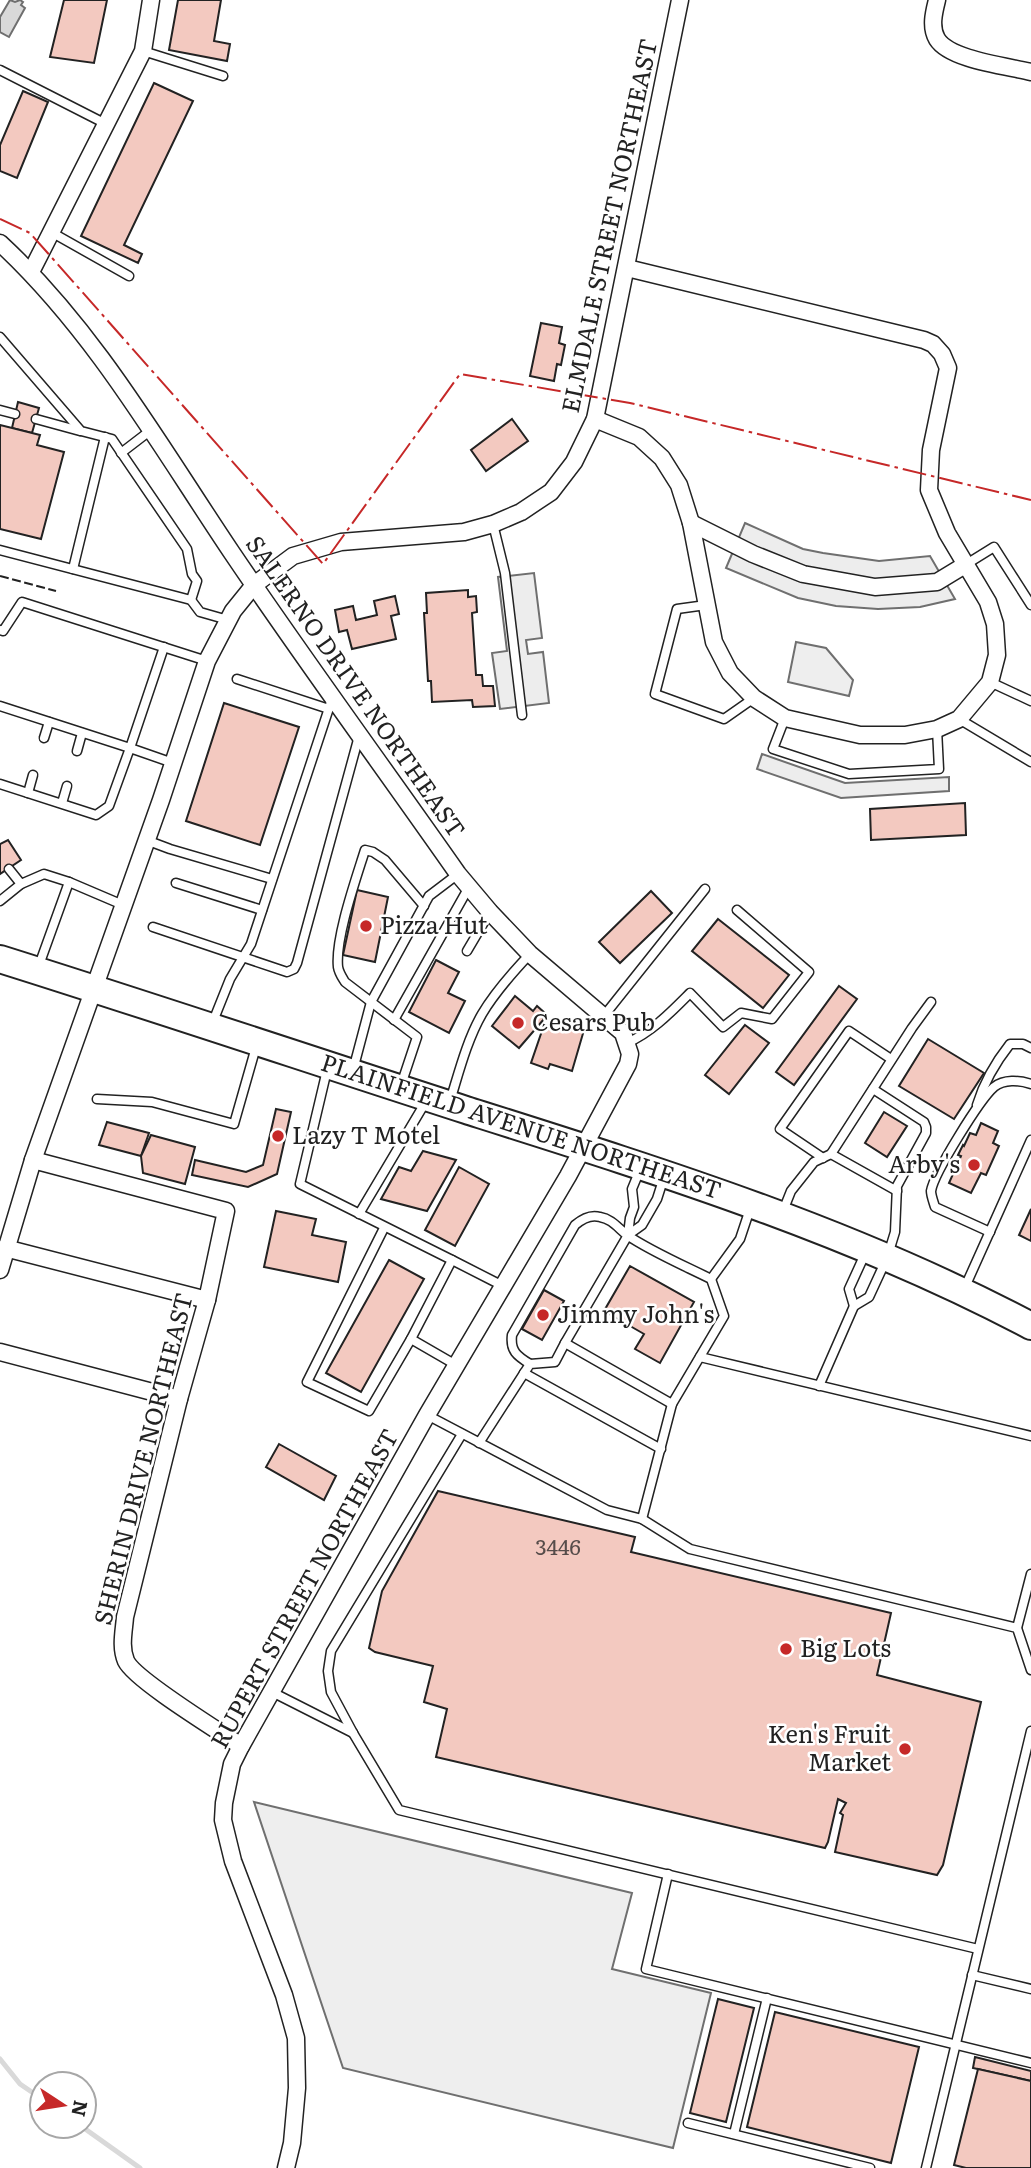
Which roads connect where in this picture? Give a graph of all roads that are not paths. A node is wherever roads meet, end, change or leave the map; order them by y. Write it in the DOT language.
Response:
graph roads {
  1 [pos="151,0"];
  2 [pos="680,0"];
  3 [pos="937,0"];
  4 [pos="143,51"];
  5 [pos="0,70"];
  6 [pos="1031,72"];
  7 [pos="223,76"];
  8 [pos="106,124"];
  9 [pos="51,232"];
  10 [pos="0,243"];
  11 [pos="627,268"];
  12 [pos="31,272"];
  13 [pos="129,276"];
  14 [pos="0,337"];
  15 [pos="0,410"];
  16 [pos="15,414"];
  17 [pos="36,419"];
  18 [pos="595,419"];
  19 [pos="151,429"];
  20 [pos="81,431"];
  21 [pos="105,438"];
  22 [pos="121,453"];
  23 [pos="691,523"];
  24 [pos="493,524"];
  25 [pos="0,550"];
  26 [pos="965,565"];
  27 [pos="73,569"];
  28 [pos="254,584"];
  29 [pos="191,600"];
  30 [pos="706,605"];
  31 [pos="1031,605"];
  32 [pos="228,620"];
  33 [pos="2,631"];
  34 [pos="0,641"];
  35 [pos="164,647"];
  36 [pos="208,661"];
  37 [pos="237,679"];
  38 [pos="990,682"];
  39 [pos="754,698"];
  40 [pos="1031,701"];
  41 [pos="331,703"];
  42 [pos="0,706"];
  43 [pos="522,715"];
  44 [pos="785,718"];
  45 [pos="959,719"];
  46 [pos="49,722"];
  47 [pos="937,729"];
  48 [pos="82,733"];
  49 [pos="359,733"];
  50 [pos="44,738"];
  51 [pos="130,748"];
  52 [pos="77,751"];
  53 [pos="1031,762"];
  54 [pos="173,763"];
  55 [pos="33,775"];
  56 [pos="0,784"];
  57 [pos="67,786"];
  58 [pos="28,793"];
  59 [pos="62,803"];
  60 [pos="146,840"];
  61 [pos="9,869"];
  62 [pos="458,874"];
  63 [pos="272,879"];
  64 [pos="69,882"];
  65 [pos="176,883"];
  66 [pos="21,884"];
  67 [pos="469,887"];
  68 [pos="705,889"];
  69 [pos="0,901"];
  70 [pos="123,905"];
  71 [pos="424,905"];
  72 [pos="262,910"];
  73 [pos="737,910"];
  74 [pos="490,912"];
  75 [pos="153,927"];
  76 [pos="467,951"];
  77 [pos="530,954"];
  78 [pos="244,958"];
  79 [pos="0,959"];
  80 [pos="37,971"];
  81 [pos="93,988"];
  82 [pos="371,1002"];
  83 [pos="931,1003"];
  84 [pos="603,1017"];
  85 [pos="394,1020"];
  86 [pos="212,1026"];
  87 [pos="258,1041"];
  88 [pos="627,1043"];
  89 [pos="1031,1048"];
  90 [pos="891,1059"];
  91 [pos="340,1068"];
  92 [pos="1031,1084"];
  93 [pos="400,1087"];
  94 [pos="873,1089"];
  95 [pos="97,1099"];
  96 [pos="438,1100"];
  97 [pos="975,1112"];
  98 [pos="1031,1140"];
  99 [pos="584,1147"];
  100 [pos="827,1156"];
  101 [pos="33,1160"];
  102 [pos="653,1170"];
  103 [pos="897,1191"];
  104 [pos="752,1203"];
  105 [pos="8,1211"];
  106 [pos="359,1214"];
  107 [pos="782,1215"];
  108 [pos="384,1228"];
  109 [pos="990,1231"];
  110 [pos="628,1235"];
  111 [pos="5,1248"];
  112 [pos="877,1253"];
  113 [pos="452,1261"];
  114 [pos="0,1270"];
  115 [pos="711,1279"];
  116 [pos="503,1286"];
  117 [pos="962,1293"];
  118 [pos="207,1300"];
  119 [pos="854,1306"];
  120 [pos="1030,1322"];
  121 [pos="411,1339"];
  122 [pos="565,1343"];
  123 [pos="0,1352"];
  124 [pos="700,1357"];
  125 [pos="530,1364"];
  126 [pos="456,1365"];
  127 [pos="524,1373"];
  128 [pos="819,1385"];
  129 [pos="179,1399"];
  130 [pos="672,1404"];
  131 [pos="427,1415"];
  132 [pos="461,1434"];
  133 [pos="1031,1436"];
  134 [pos="479,1443"];
  135 [pos="661,1449"];
  136 [pos="642,1519"];
  137 [pos="1031,1574"];
  138 [pos="1017,1628"];
  139 [pos="1031,1670"];
  140 [pos="272,1692"];
  141 [pos="1031,1731"];
  142 [pos="353,1732"];
  143 [pos="240,1745"];
  144 [pos="668,1874"];
  145 [pos="978,1949"];
  146 [pos="972,1975"];
  147 [pos="1031,1989"];
  148 [pos="767,1998"];
  149 [pos="955,2045"];
  150 [pos="1031,2063"];
  151 [pos="688,2123"];
  152 [pos="734,2134"];
  153 [pos="286,2168"];
  154 [pos="870,2168"];
  155 [pos="926,2168"];
  1 -- 4 [label="street"];
  2 -- 11 [label="street, ELMDALE STREET NORTHEAST"];
  3 -- 6 [label="street"];
  4 -- 7 [label="lane"];
  4 -- 8 [label="street"];
  5 -- 8 [label="lane"];
  8 -- 9 [label="street"];
  9 -- 12 [label="street"];
  9 -- 13 [label="lane"];
  10 -- 12 [label="street, SALERNO DRIVE NORTHEAST"];
  11 -- 18 [label="street, ELMDALE STREET NORTHEAST"];
  11 -- 26 [label="street"];
  12 -- 19 [label="street, SALERNO DRIVE NORTHEAST"];
  14 -- 20 [label="lane"];
  15 -- 16 [label="lane"];
  17 -- 20 [label="lane"];
  18 -- 23 [label="street"];
  18 -- 24 [label="street, ELMDALE STREET NORTHEAST"];
  19 -- 22 [label="lane"];
  19 -- 28 [label="street, SALERNO DRIVE NORTHEAST"];
  20 -- 21 [label="lane"];
  21 -- 22 [label="lane"];
  21 -- 27 [label="lane"];
  22 -- 29 [label="lane"];
  23 -- 26 [label="street"];
  23 -- 30 [label="street"];
  24 -- 28 [label="street, ELMDALE STREET NORTHEAST"];
  24 -- 43 [label="lane"];
  25 -- 27 [label="lane"];
  26 -- 31 [label="lane"];
  26 -- 38 [label="street"];
  27 -- 29 [label="lane"];
  28 -- 32 [label="street, ELMDALE STREET NORTHEAST"];
  28 -- 41 [label="street, SALERNO DRIVE NORTHEAST"];
  29 -- 32 [label="lane"];
  30 -- 39 [label="street"];
  30 -- 39 [label="lane"];
  32 -- 36 [label="street, ELMDALE STREET NORTHEAST"];
  33 -- 34 [label="lane"];
  33 -- 35 [label="lane"];
  35 -- 36 [label="lane"];
  35 -- 51 [label="lane"];
  36 -- 54 [label="street, ELMDALE STREET NORTHEAST"];
  37 -- 41 [label="lane"];
  38 -- 40 [label="lane"];
  38 -- 45 [label="street"];
  39 -- 44 [label="street"];
  41 -- 49 [label="street, SALERNO DRIVE NORTHEAST"];
  41 -- 63 [label="lane"];
  42 -- 46 [label="lane"];
  44 -- 47 [label="street"];
  44 -- 47 [label="lane"];
  45 -- 47 [label="street"];
  45 -- 53 [label="lane"];
  46 -- 48 [label="lane"];
  46 -- 50 [label="lane"];
  48 -- 51 [label="lane"];
  48 -- 52 [label="lane"];
  49 -- 62 [label="street, SALERNO DRIVE NORTHEAST"];
  49 -- 78 [label="lane"];
  51 -- 54 [label="lane"];
  51 -- 59 [label="lane"];
  54 -- 60 [label="street, ELMDALE STREET NORTHEAST"];
  55 -- 58 [label="lane"];
  56 -- 58 [label="lane"];
  57 -- 59 [label="lane"];
  58 -- 59 [label="lane"];
  60 -- 63 [label="lane"];
  60 -- 70 [label="street, ELMDALE STREET NORTHEAST"];
  61 -- 66 [label="lane"];
  62 -- 67 [label="street, SALERNO DRIVE NORTHEAST"];
  62 -- 71 [label="lane"];
  63 -- 72 [label="lane"];
  64 -- 66 [label="lane"];
  64 -- 70 [label="lane"];
  64 -- 80 [label="lane"];
  65 -- 72 [label="lane"];
  66 -- 69 [label="lane"];
  67 -- 74 [label="street, SALERNO DRIVE NORTHEAST"];
  67 -- 85 [label="lane"];
  68 -- 84 [label="lane"];
  70 -- 81 [label="street, ELMDALE STREET NORTHEAST"];
  71 -- 82 [label="lane"];
  71 -- 82 [label="lane"];
  72 -- 78 [label="lane"];
  73 -- 88 [label="lane"];
  74 -- 76 [label="lane"];
  74 -- 77 [label="street, SALERNO DRIVE NORTHEAST"];
  75 -- 78 [label="lane"];
  77 -- 84 [label="street, SALERNO DRIVE NORTHEAST"];
  77 -- 96 [label="lane"];
  78 -- 86 [label="lane"];
  79 -- 80 [label="main road, PLAINFIELD AVENUE NORTHEAST"];
  80 -- 81 [label="main road, PLAINFIELD AVENUE NORTHEAST"];
  81 -- 86 [label="main road, PLAINFIELD AVENUE NORTHEAST"];
  81 -- 101 [label="street, ELMDALE STREET NORTHEAST"];
  82 -- 85 [label="lane"];
  82 -- 91 [label="lane"];
  83 -- 90 [label="lane"];
  84 -- 88 [label="street, SALERNO DRIVE NORTHEAST"];
  85 -- 93 [label="lane"];
  86 -- 87 [label="main road, PLAINFIELD AVENUE NORTHEAST"];
  87 -- 91 [label="main road, PLAINFIELD AVENUE NORTHEAST"];
  87 -- 95 [label="lane"];
  88 -- 99 [label="street"];
  89 -- 97 [label="lane"];
  90 -- 94 [label="lane"];
  90 -- 100 [label="lane"];
  91 -- 93 [label="main road, PLAINFIELD AVENUE NORTHEAST"];
  91 -- 106 [label="lane"];
  92 -- 97 [label="lane"];
  93 -- 96 [label="main road, PLAINFIELD AVENUE NORTHEAST"];
  94 -- 100 [label="lane"];
  94 -- 103 [label="lane"];
  96 -- 99 [label="main road, PLAINFIELD AVENUE NORTHEAST"];
  96 -- 106 [label="lane"];
  97 -- 109 [label="lane"];
  98 -- 109 [label="lane"];
  99 -- 102 [label="main road, PLAINFIELD AVENUE NORTHEAST"];
  99 -- 116 [label="street, RUPERT STREET NORTHEAST"];
  100 -- 103 [label="lane"];
  100 -- 107 [label="lane"];
  101 -- 105 [label="street, ELMDALE STREET NORTHEAST"];
  101 -- 118 [label="street, SHERIN DRIVE NORTHEAST"];
  102 -- 104 [label="main road, PLAINFIELD AVENUE NORTHEAST"];
  102 -- 110 [label="lane"];
  102 -- 110 [label="lane"];
  103 -- 112 [label="lane"];
  104 -- 107 [label="main road, PLAINFIELD AVENUE NORTHEAST"];
  104 -- 115 [label="lane"];
  105 -- 111 [label="street, ELMDALE STREET NORTHEAST"];
  106 -- 108 [label="lane"];
  107 -- 112 [label="main road, PLAINFIELD AVENUE NORTHEAST"];
  108 -- 113 [label="lane"];
  108 -- 121 [label="lane"];
  109 -- 117 [label="lane"];
  110 -- 115 [label="lane"];
  110 -- 122 [label="lane"];
  110 -- 125 [label="lane"];
  111 -- 114 [label="street, ELMDALE STREET NORTHEAST"];
  111 -- 118 [label="street"];
  112 -- 117 [label="main road, PLAINFIELD AVENUE NORTHEAST"];
  112 -- 119 [label="lane"];
  112 -- 119 [label="lane"];
  113 -- 116 [label="lane"];
  113 -- 121 [label="lane"];
  115 -- 124 [label="lane"];
  116 -- 126 [label="street, RUPERT STREET NORTHEAST"];
  117 -- 120 [label="main road, PLAINFIELD AVENUE NORTHEAST"];
  118 -- 129 [label="street, SHERIN DRIVE NORTHEAST"];
  119 -- 128 [label="lane"];
  121 -- 126 [label="lane"];
  122 -- 125 [label="lane"];
  122 -- 130 [label="lane"];
  123 -- 129 [label="street"];
  124 -- 128 [label="lane"];
  124 -- 130 [label="lane"];
  125 -- 127 [label="lane"];
  126 -- 131 [label="street, RUPERT STREET NORTHEAST"];
  127 -- 134 [label="lane"];
  127 -- 135 [label="lane"];
  128 -- 133 [label="lane"];
  129 -- 143 [label="street, SHERIN DRIVE NORTHEAST"];
  130 -- 135 [label="lane"];
  131 -- 132 [label="lane"];
  131 -- 140 [label="street, RUPERT STREET NORTHEAST"];
  132 -- 134 [label="lane"];
  132 -- 142 [label="lane"];
  134 -- 136 [label="lane"];
  135 -- 136 [label="lane"];
  136 -- 138 [label="lane"];
  137 -- 138 [label="lane"];
  138 -- 139 [label="lane"];
  140 -- 142 [label="lane"];
  140 -- 143 [label="street, RUPERT STREET NORTHEAST"];
  141 -- 145 [label="lane"];
  142 -- 144 [label="lane"];
  143 -- 153 [label="street, RUPERT STREET NORTHEAST"];
  144 -- 145 [label="lane"];
  144 -- 148 [label="lane"];
  145 -- 146 [label="lane"];
  146 -- 147 [label="lane"];
  146 -- 149 [label="lane"];
  148 -- 149 [label="lane"];
  148 -- 152 [label="lane"];
  149 -- 150 [label="lane"];
  149 -- 155 [label="lane"];
  151 -- 152 [label="lane"];
  152 -- 154 [label="lane"];
}
